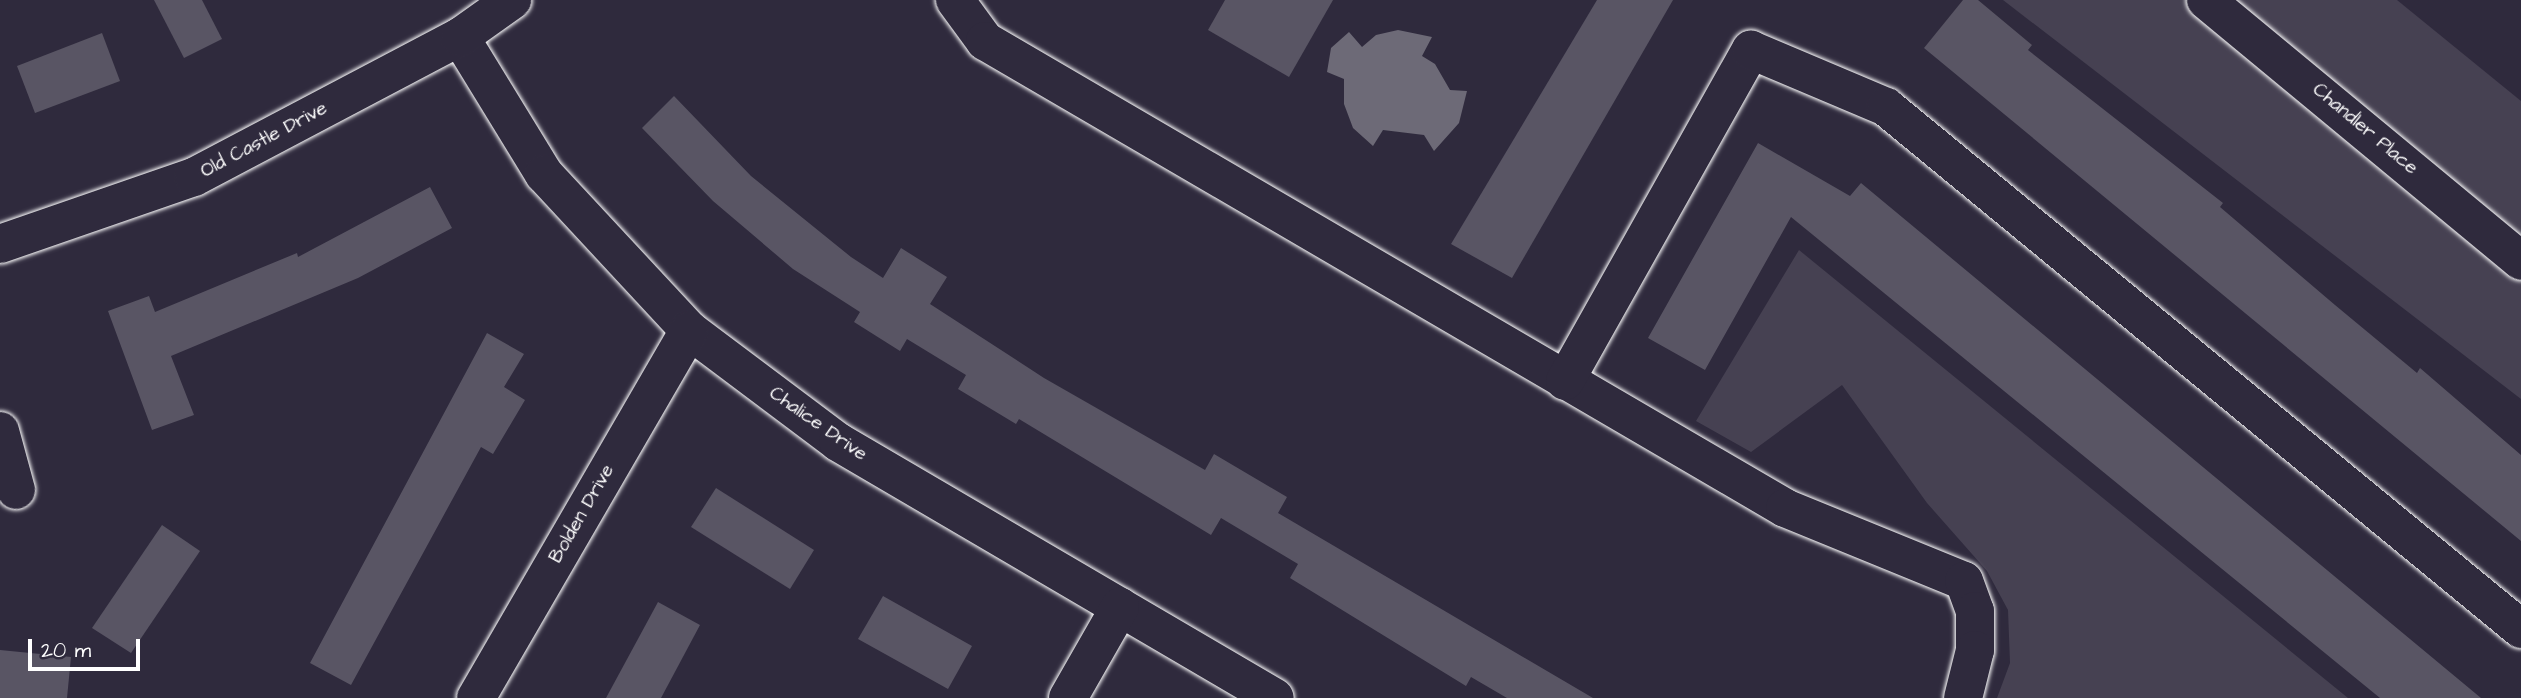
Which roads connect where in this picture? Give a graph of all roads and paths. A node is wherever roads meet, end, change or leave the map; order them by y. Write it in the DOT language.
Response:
graph roads {
  1 [pos="512,0"];
  2 [pos="955,0"];
  3 [pos="2206,0"];
  4 [pos="460,37"];
  5 [pos="0,244"];
  6 [pos="2521,261"];
  7 [pos="689,330"];
  8 [pos="1565,381"];
  9 [pos="0,431"];
  10 [pos="16,490"];
  11 [pos="1120,607"];
  12 [pos="2521,629"];
  13 [pos="476,698"];
  14 [pos="1068,698"];
  15 [pos="1275,698"];
  16 [pos="1963,698"];
  1 -- 4 [label="street, Old Castle Drive"];
  2 -- 8 [label="street"];
  3 -- 6 [label="street, Chandler Place"];
  4 -- 5 [label="street, Old Castle Drive"];
  4 -- 7 [label="street, Chalice Drive"];
  7 -- 11 [label="street, Chalice Drive"];
  7 -- 13 [label="street, Bolden Drive"];
  8 -- 12 [label="street"];
  8 -- 16 [label="street"];
  9 -- 10 [label="street"];
  11 -- 14 [label="street"];
  11 -- 15 [label="street, Chalice Drive"];
}
